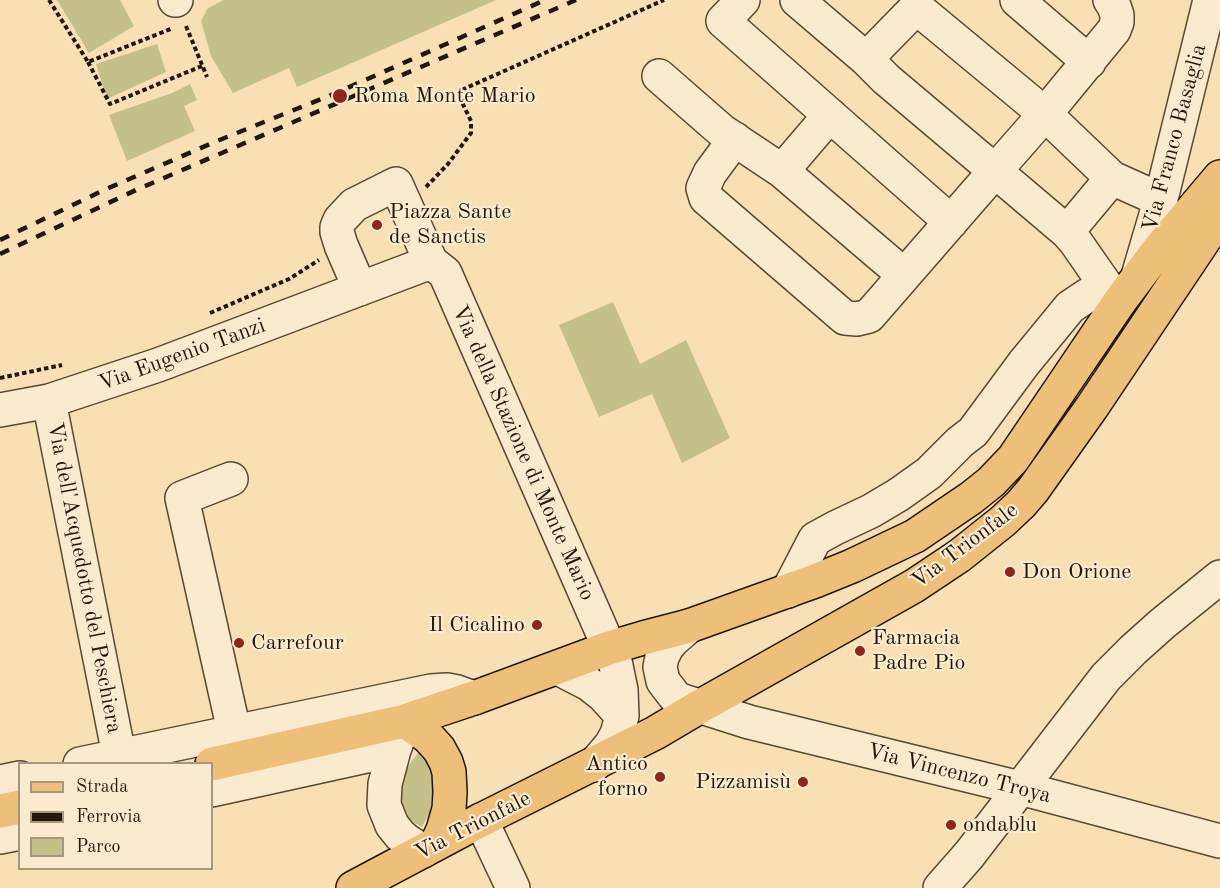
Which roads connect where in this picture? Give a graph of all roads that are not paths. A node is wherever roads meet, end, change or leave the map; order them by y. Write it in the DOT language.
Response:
graph roads {
  1 [pos="743,0"];
  2 [pos="797,0"];
  3 [pos="1017,0"];
  4 [pos="1110,0"];
  5 [pos="1210,0"];
  6 [pos="866,59"];
  7 [pos="1089,62"];
  8 [pos="659,76"];
  9 [pos="1045,114"];
  10 [pos="830,115"];
  11 [pos="735,139"];
  12 [pos="782,171"];
  13 [pos="995,171"];
  14 [pos="1220,177"];
  15 [pos="1112,178"];
  16 [pos="1161,200"];
  17 [pos="1220,216"];
  18 [pos="951,222"];
  19 [pos="1067,232"];
  20 [pos="431,262"];
  21 [pos="904,275"];
  22 [pos="1121,288"];
  23 [pos="360,289"];
  24 [pos="49,401"];
  25 [pos="0,410"];
  26 [pos="231,479"];
  27 [pos="1220,577"];
  28 [pos="788,591"];
  29 [pos="689,626"];
  30 [pos="609,648"];
  31 [pos="558,668"];
  32 [pos="474,698"];
  33 [pos="699,707"];
  34 [pos="622,716"];
  35 [pos="234,731"];
  36 [pos="400,736"];
  37 [pos="119,755"];
  38 [pos="89,762"];
  39 [pos="213,764"];
  40 [pos="594,765"];
  41 [pos="18,778"];
  42 [pos="0,782"];
  43 [pos="1020,788"];
  44 [pos="213,790"];
  45 [pos="18,807"];
  46 [pos="0,811"];
  47 [pos="481,820"];
  48 [pos="18,832"];
  49 [pos="0,837"];
  50 [pos="1220,841"];
  51 [pos="430,847"];
  52 [pos="353,888"];
  53 [pos="513,888"];
  54 [pos="940,888"];
  1 -- 10 [label="street"];
  2 -- 6 [label="street"];
  3 -- 7 [label="street"];
  4 -- 7 [label="street"];
  5 -- 16 [label="street, Via Franco Basaglia"];
  6 -- 9 [label="street"];
  6 -- 13 [label="street"];
  7 -- 9 [label="street"];
  8 -- 11 [label="street"];
  9 -- 13 [label="street"];
  9 -- 15 [label="street"];
  10 -- 12 [label="street"];
  10 -- 18 [label="street"];
  11 -- 12 [label="street"];
  11 -- 21 [label="street"];
  12 -- 21 [label="street"];
  13 -- 18 [label="street"];
  13 -- 19 [label="street"];
  14 -- 22 [label="main road, Via Trionfale"];
  15 -- 16 [label="street"];
  15 -- 19 [label="street"];
  16 -- 22 [label="street, Via Franco Basaglia"];
  17 -- 33 [label="main road, Via Trionfale"];
  18 -- 21 [label="street"];
  19 -- 22 [label="street"];
  20 -- 23 [label="street"];
  20 -- 23 [label="street"];
  20 -- 30 [label="street, Via della Stazione di Monte Mario"];
  22 -- 28 [label="street, Via Trionfale"];
  22 -- 28 [label="main road, Via Trionfale"];
  23 -- 24 [label="street, Via Eugenio Tanzi"];
  24 -- 25 [label="street, Via Eugenio Tanzi"];
  24 -- 37 [label="street, Via dell'Acquedotto del Peschiera"];
  26 -- 35 [label="street"];
  27 -- 43 [label="street"];
  28 -- 29 [label="main road, Via Trionfale"];
  29 -- 30 [label="main road"];
  29 -- 33 [label="street, Via Trionfale"];
  30 -- 31 [label="main road"];
  30 -- 34 [label="street, Via Trionfale"];
  31 -- 32 [label="main road"];
  31 -- 34 [label="street"];
  32 -- 35 [label="street, Via dell'Acquedotto del Peschiera"];
  32 -- 36 [label="main road"];
  33 -- 40 [label="main road, Via Trionfale"];
  33 -- 43 [label="street, Via Vincenzo Troya"];
  34 -- 40 [label="street, Via Trionfale"];
  35 -- 37 [label="street, Via dell'Acquedotto del Peschiera"];
  36 -- 39 [label="main road"];
  36 -- 44 [label="street"];
  36 -- 51 [label="street"];
  36 -- 51 [label="main road"];
  37 -- 38 [label="street, Via dell'Acquedotto del Peschiera"];
  40 -- 47 [label="main road, Via Trionfale"];
  41 -- 42 [label="street"];
  43 -- 50 [label="street, Via Vincenzo Troya"];
  43 -- 54 [label="street"];
  45 -- 46 [label="main road"];
  47 -- 51 [label="main road, Via Trionfale"];
  47 -- 53 [label="street"];
  48 -- 49 [label="street"];
  51 -- 52 [label="main road, Via Trionfale"];
}
